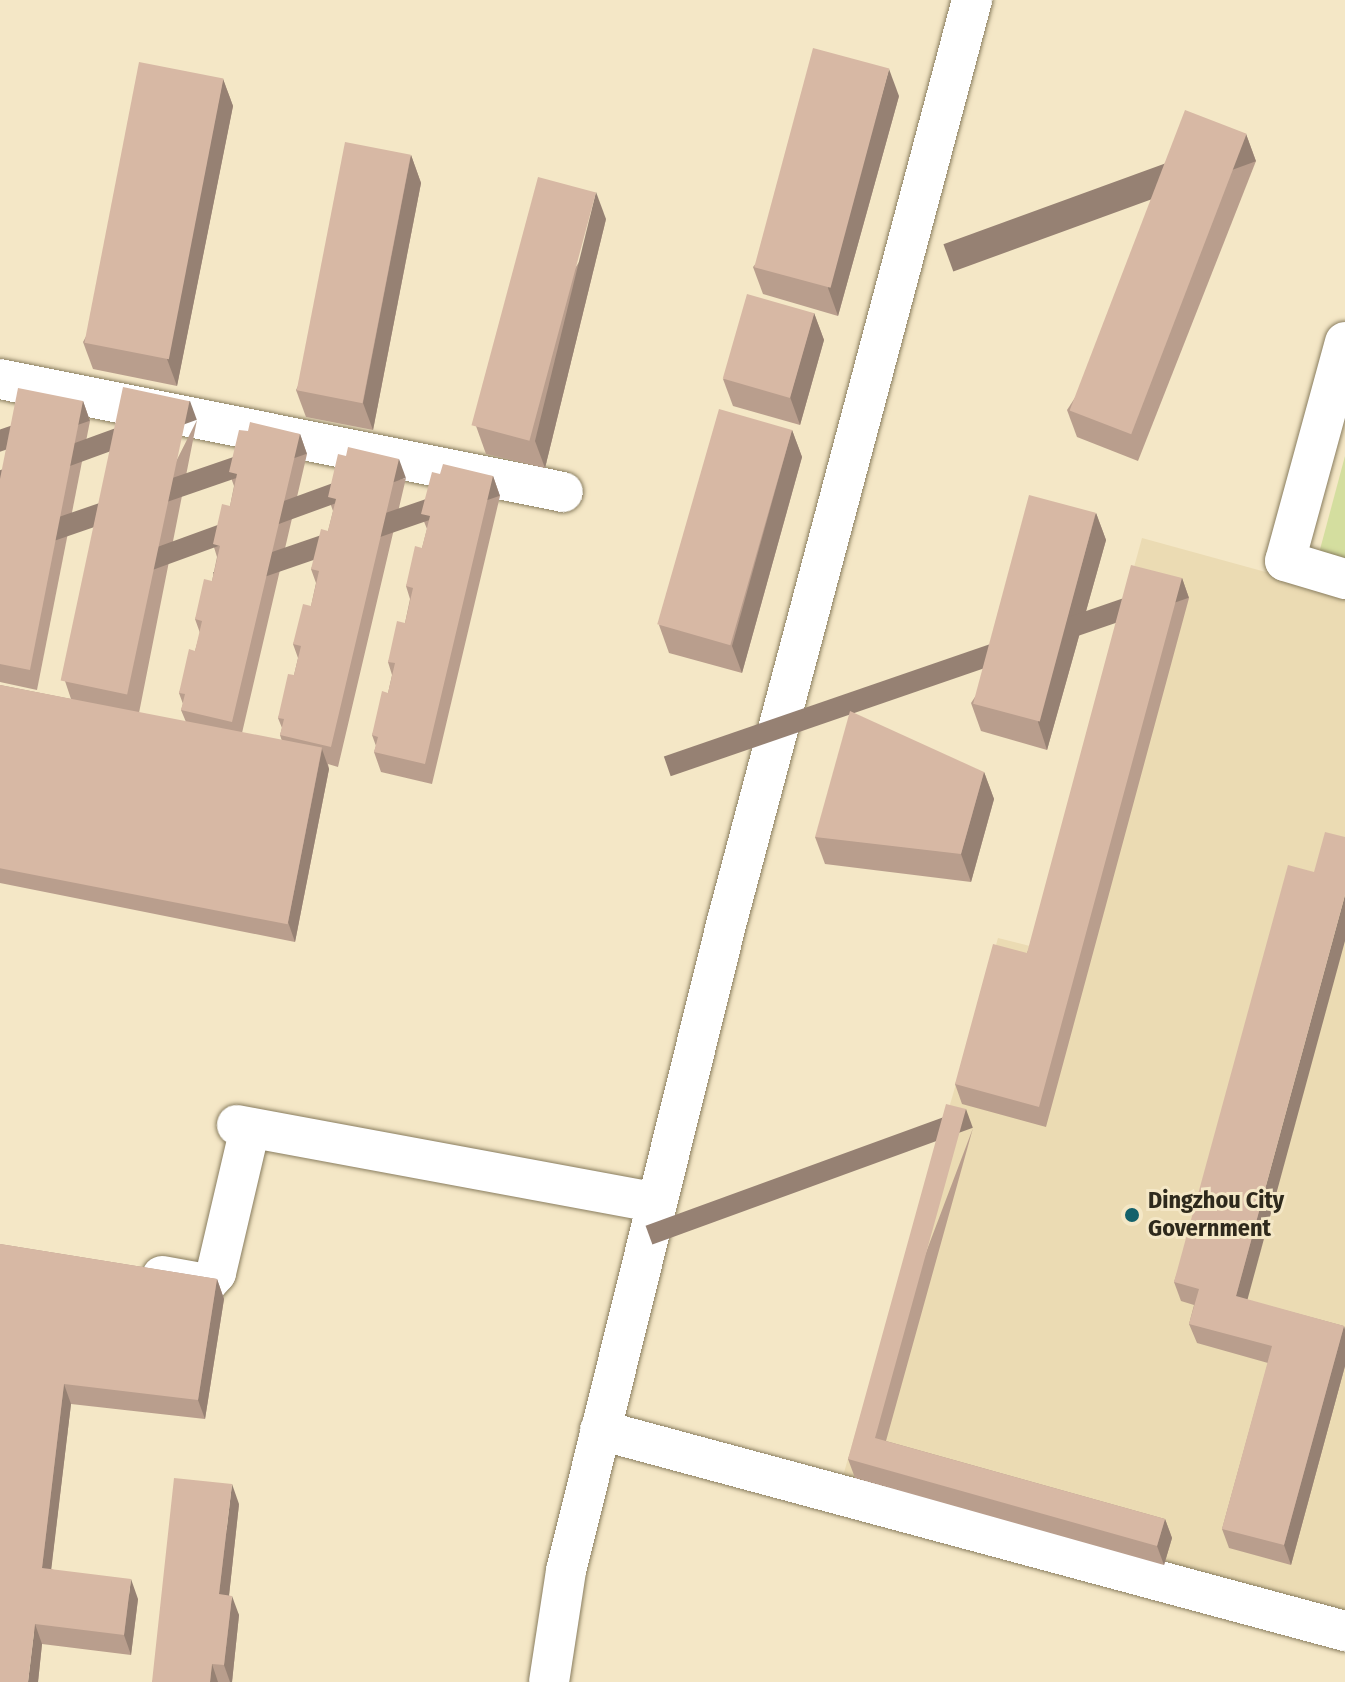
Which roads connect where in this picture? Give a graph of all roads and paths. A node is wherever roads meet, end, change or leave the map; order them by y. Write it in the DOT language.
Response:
graph roads {
  1 [pos="972,0"];
  2 [pos="1345,342"];
  3 [pos="0,379"];
  4 [pos="563,492"];
  5 [pos="1345,579"];
  6 [pos="657,1203"];
  7 [pos="118,1269"];
  8 [pos="600,1430"];
  9 [pos="1345,1631"];
  10 [pos="549,1682"];
  1 -- 6 [label="street"];
  2 -- 5 [label="street"];
  3 -- 4 [label="street"];
  6 -- 7 [label="street"];
  6 -- 8 [label="street"];
  8 -- 9 [label="street"];
  8 -- 10 [label="street"];
}
